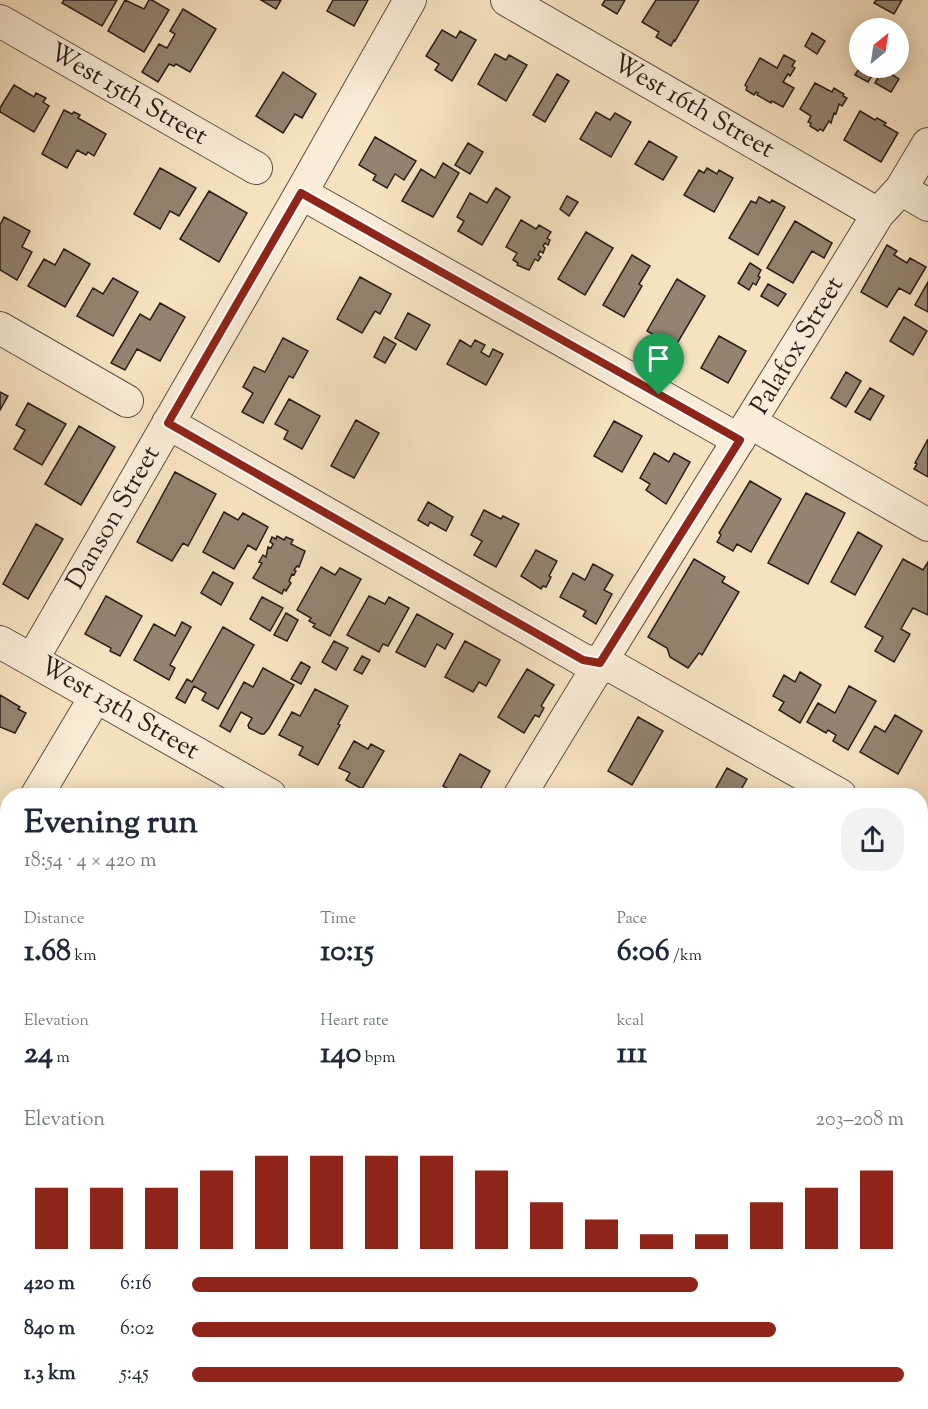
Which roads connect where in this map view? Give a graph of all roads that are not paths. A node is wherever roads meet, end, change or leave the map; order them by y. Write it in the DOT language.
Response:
graph roads {
  1 [pos="410,0"];
  2 [pos="507,0"];
  3 [pos="0,21"];
  4 [pos="928,144"];
  5 [pos="256,168"];
  6 [pos="901,189"];
  7 [pos="301,193"];
  8 [pos="928,205"];
  9 [pos="878,214"];
  10 [pos="0,328"];
  11 [pos="127,401"];
  12 [pos="168,423"];
  13 [pos="745,431"];
  14 [pos="928,525"];
  15 [pos="0,642"];
  16 [pos="32,660"];
  17 [pos="600,663"];
  18 [pos="96,696"];
  19 [pos="41,788"];
  20 [pos="258,788"];
  21 [pos="524,788"];
  22 [pos="828,788"];
  1 -- 7 [label="street, Danson Street"];
  2 -- 9 [label="street, West 16th Street"];
  3 -- 5 [label="street, West 15th Street"];
  4 -- 6 [label="street, Palafox Street"];
  6 -- 8 [label="street"];
  6 -- 9 [label="street, Palafox Street"];
  7 -- 12 [label="street, Danson Street"];
  7 -- 13 [label="street"];
  9 -- 13 [label="street, Palafox Street"];
  10 -- 11 [label="street"];
  12 -- 16 [label="street, Danson Street"];
  12 -- 17 [label="street"];
  13 -- 14 [label="street"];
  13 -- 17 [label="street, Palafox Street"];
  15 -- 16 [label="street, West 13th Street"];
  16 -- 18 [label="street, West 13th Street"];
  17 -- 21 [label="street, Palafox Street"];
  17 -- 22 [label="street"];
  18 -- 19 [label="street"];
  18 -- 20 [label="street, West 13th Street"];
}
